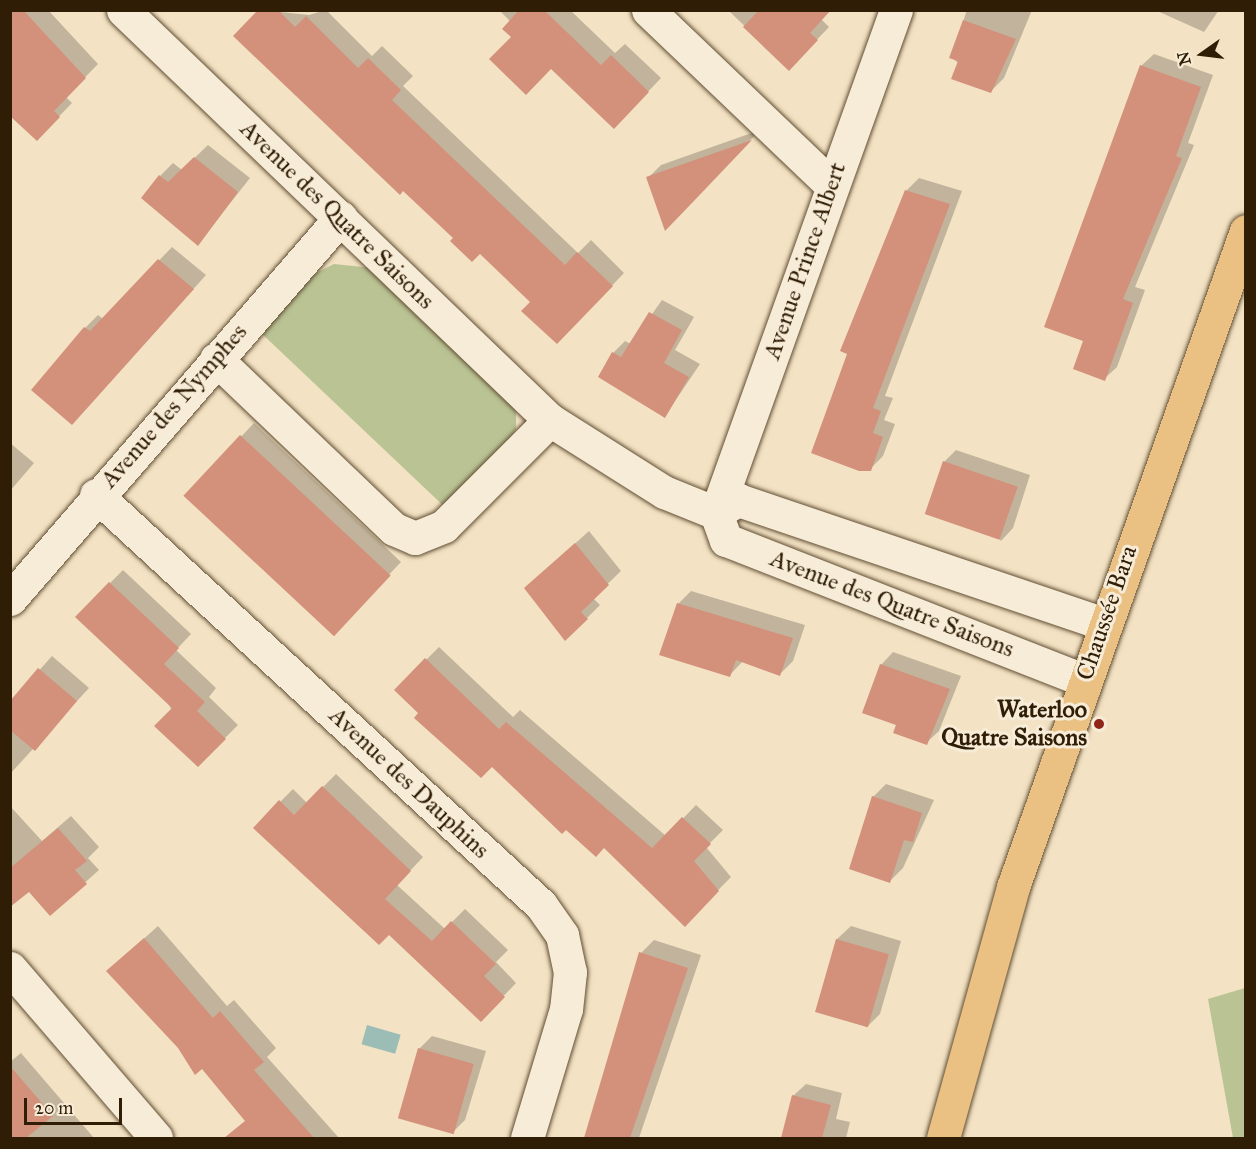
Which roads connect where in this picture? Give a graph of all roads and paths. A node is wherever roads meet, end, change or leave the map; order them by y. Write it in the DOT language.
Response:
graph roads {
  1 [pos="123,10"];
  2 [pos="648,10"];
  3 [pos="896,10"];
  4 [pos="831,184"];
  5 [pos="341,217"];
  6 [pos="1245,231"];
  7 [pos="216,358"];
  8 [pos="550,420"];
  9 [pos="96,495"];
  10 [pos="716,513"];
  11 [pos="10,599"];
  12 [pos="1105,624"];
  13 [pos="1084,680"];
  14 [pos="10,968"];
  15 [pos="156,1138"];
  16 [pos="527,1138"];
  17 [pos="943,1138"];
  1 -- 5 [label="street, Avenue des Quatre Saisons"];
  2 -- 4 [label="street"];
  3 -- 4 [label="street, Avenue Prince Albert"];
  4 -- 10 [label="street, Avenue Prince Albert"];
  5 -- 7 [label="street, Avenue des Nymphes"];
  5 -- 8 [label="street, Avenue des Quatre Saisons"];
  6 -- 12 [label="main road, Chaussée Bara"];
  7 -- 8 [label="street"];
  7 -- 9 [label="street, Avenue des Nymphes"];
  8 -- 10 [label="street, Avenue des Quatre Saisons"];
  9 -- 11 [label="street, Avenue des Nymphes"];
  9 -- 16 [label="street, Avenue des Dauphins"];
  10 -- 12 [label="street, Avenue des Quatre Saisons"];
  10 -- 13 [label="street, Avenue des Quatre Saisons"];
  12 -- 13 [label="main road, Chaussée Bara"];
  13 -- 17 [label="main road, Chaussée Bara"];
  14 -- 15 [label="street"];
}
